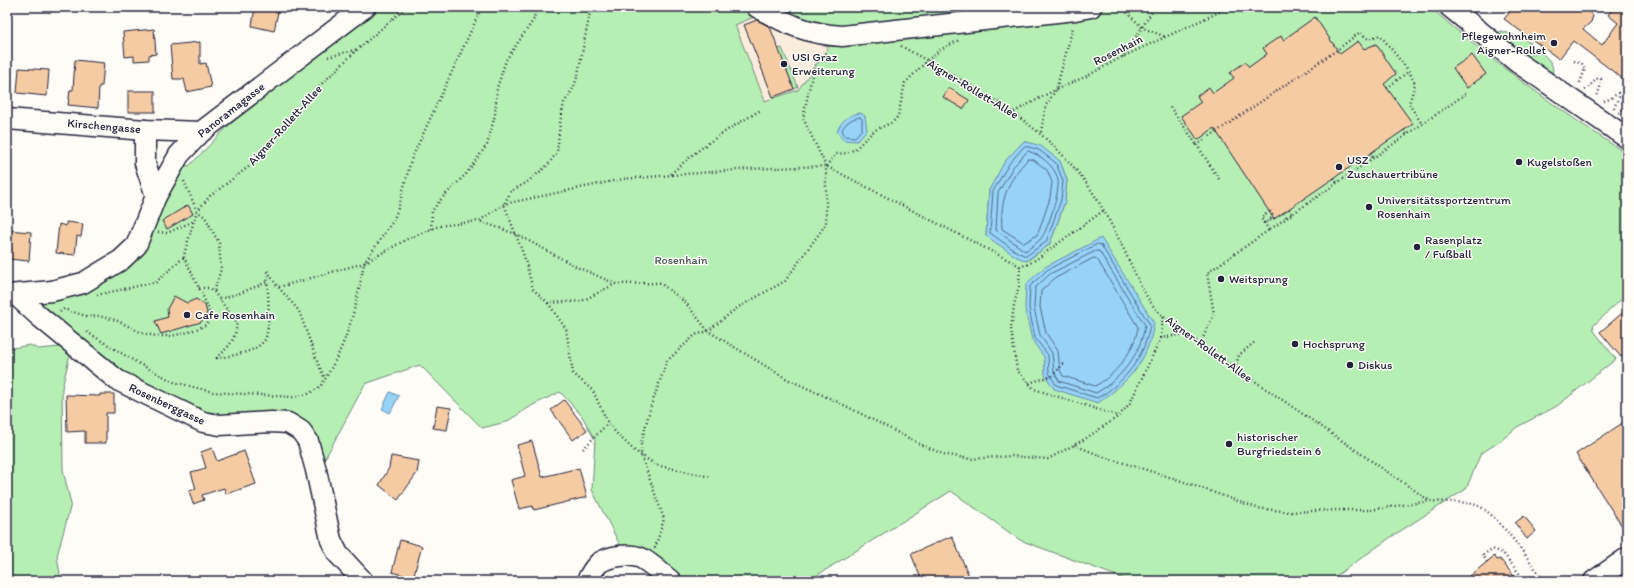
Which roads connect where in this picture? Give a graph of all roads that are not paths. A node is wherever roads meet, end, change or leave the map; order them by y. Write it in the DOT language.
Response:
graph roads {
  1 [pos="365,7"];
  2 [pos="757,7"];
  3 [pos="1450,7"];
  4 [pos="1083,9"];
  5 [pos="7,119"];
  6 [pos="145,130"];
  7 [pos="201,132"];
  8 [pos="1625,133"];
  9 [pos="156,196"];
  10 [pos="12,296"];
  11 [pos="1627,558"];
  12 [pos="363,581"];
  13 [pos="587,581"];
  14 [pos="671,581"];
  15 [pos="1594,581"];
  1 -- 7 [label="street, Panoramagasse"];
  2 -- 4 [label="street"];
  3 -- 8 [label="street"];
  5 -- 6 [label="street, Kirschengasse"];
  6 -- 7 [label="street, Kirschengasse"];
  6 -- 9 [label="street"];
  7 -- 9 [label="street, Panoramagasse"];
  9 -- 10 [label="street, Panoramagasse"];
  10 -- 12 [label="street, Rosenberggasse"];
  11 -- 15 [label="street"];
  13 -- 14 [label="street"];
}
